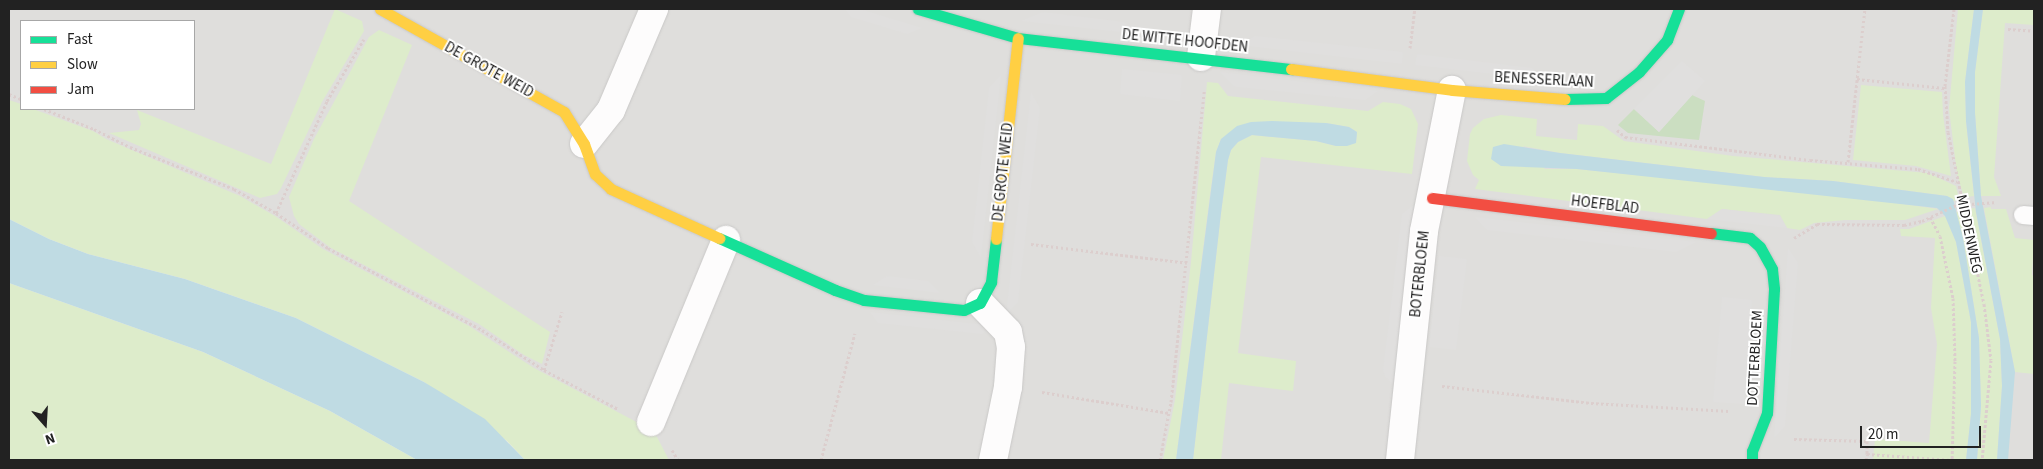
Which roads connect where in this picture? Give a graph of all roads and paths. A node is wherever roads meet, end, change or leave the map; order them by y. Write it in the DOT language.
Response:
graph roads {
  1 [pos="654,9"];
  2 [pos="918,9"];
  3 [pos="1207,9"];
  4 [pos="1415,9"];
  5 [pos="1679,9"];
  6 [pos="1866,9"];
  7 [pos="1954,9"];
  8 [pos="383,10"];
  9 [pos="2008,29"];
  10 [pos="2034,31"];
  11 [pos="1018,38"];
  12 [pos="1201,56"];
  13 [pos="1857,80"];
  14 [pos="1406,84"];
  15 [pos="1946,88"];
  16 [pos="1452,90"];
  17 [pos="1606,98"];
  18 [pos="46,110"];
  19 [pos="584,144"];
  20 [pos="1848,162"];
  21 [pos="1957,182"];
  22 [pos="1432,198"];
  23 [pos="1989,201"];
  24 [pos="1964,203"];
  25 [pos="276,213"];
  26 [pos="1930,217"];
  27 [pos="726,240"];
  28 [pos="996,240"];
  29 [pos="1766,256"];
  30 [pos="1187,263"];
  31 [pos="864,300"];
  32 [pos="980,303"];
  33 [pos="562,312"];
  34 [pos="544,370"];
  35 [pos="1409,382"];
  36 [pos="1008,387"];
  37 [pos="1169,413"];
  38 [pos="1767,414"];
  39 [pos="650,422"];
  40 [pos="1786,439"];
  41 [pos="1866,454"];
  42 [pos="678,460"];
  43 [pos="821,460"];
  44 [pos="993,460"];
  45 [pos="1160,460"];
  46 [pos="1400,460"];
  47 [pos="1752,460"];
  48 [pos="1866,460"];
  49 [pos="1952,460"];
  50 [pos="1982,460"];
  1 -- 19 [label="street"];
  2 -- 11 [label="street, DE WITTE HOOFDEN"];
  3 -- 12 [label="street"];
  4 -- 14 [label="path"];
  5 -- 17 [label="street, BENESSERLAAN"];
  6 -- 13 [label="path"];
  7 -- 15 [label="path, MIDDENWEG"];
  8 -- 19 [label="street, DE GROTE WEID"];
  8 -- 25 [label="path"];
  9 -- 10 [label="path"];
  11 -- 12 [label="street, DE WITTE HOOFDEN"];
  11 -- 28 [label="street, DE GROTE WEID"];
  12 -- 14 [label="street, DE WITTE HOOFDEN"];
  12 -- 30 [label="path"];
  13 -- 15 [label="path"];
  13 -- 20 [label="path"];
  14 -- 16 [label="street, DE WITTE HOOFDEN"];
  15 -- 21 [label="path, MIDDENWEG"];
  16 -- 17 [label="street, BENESSERLAAN"];
  16 -- 22 [label="street, BOTERBLOEM"];
  17 -- 20 [label="path"];
  18 -- 25 [label="path"];
  19 -- 27 [label="street, DE GROTE WEID"];
  20 -- 21 [label="path"];
  21 -- 24 [label="path, MIDDENWEG"];
  22 -- 29 [label="street, HOEFBLAD"];
  22 -- 35 [label="street, BOTERBLOEM"];
  23 -- 24 [label="path"];
  24 -- 26 [label="path"];
  24 -- 50 [label="path, MIDDENWEG"];
  25 -- 34 [label="path"];
  26 -- 29 [label="path"];
  26 -- 49 [label="path"];
  27 -- 31 [label="street, DE GROTE WEID"];
  27 -- 39 [label="street"];
  28 -- 30 [label="path"];
  28 -- 32 [label="street, DE GROTE WEID"];
  29 -- 38 [label="street, DOTTERBLOEM"];
  30 -- 37 [label="path"];
  31 -- 32 [label="street, DE GROTE WEID"];
  31 -- 43 [label="path"];
  32 -- 36 [label="street"];
  33 -- 34 [label="path"];
  34 -- 39 [label="path"];
  35 -- 38 [label="path"];
  35 -- 46 [label="street, BOTERBLOEM"];
  36 -- 37 [label="path"];
  36 -- 44 [label="street"];
  37 -- 45 [label="path"];
  38 -- 47 [label="street, DOTTERBLOEM"];
  39 -- 42 [label="path"];
  40 -- 41 [label="path"];
  41 -- 48 [label="path"];
  41 -- 49 [label="path"];
}
